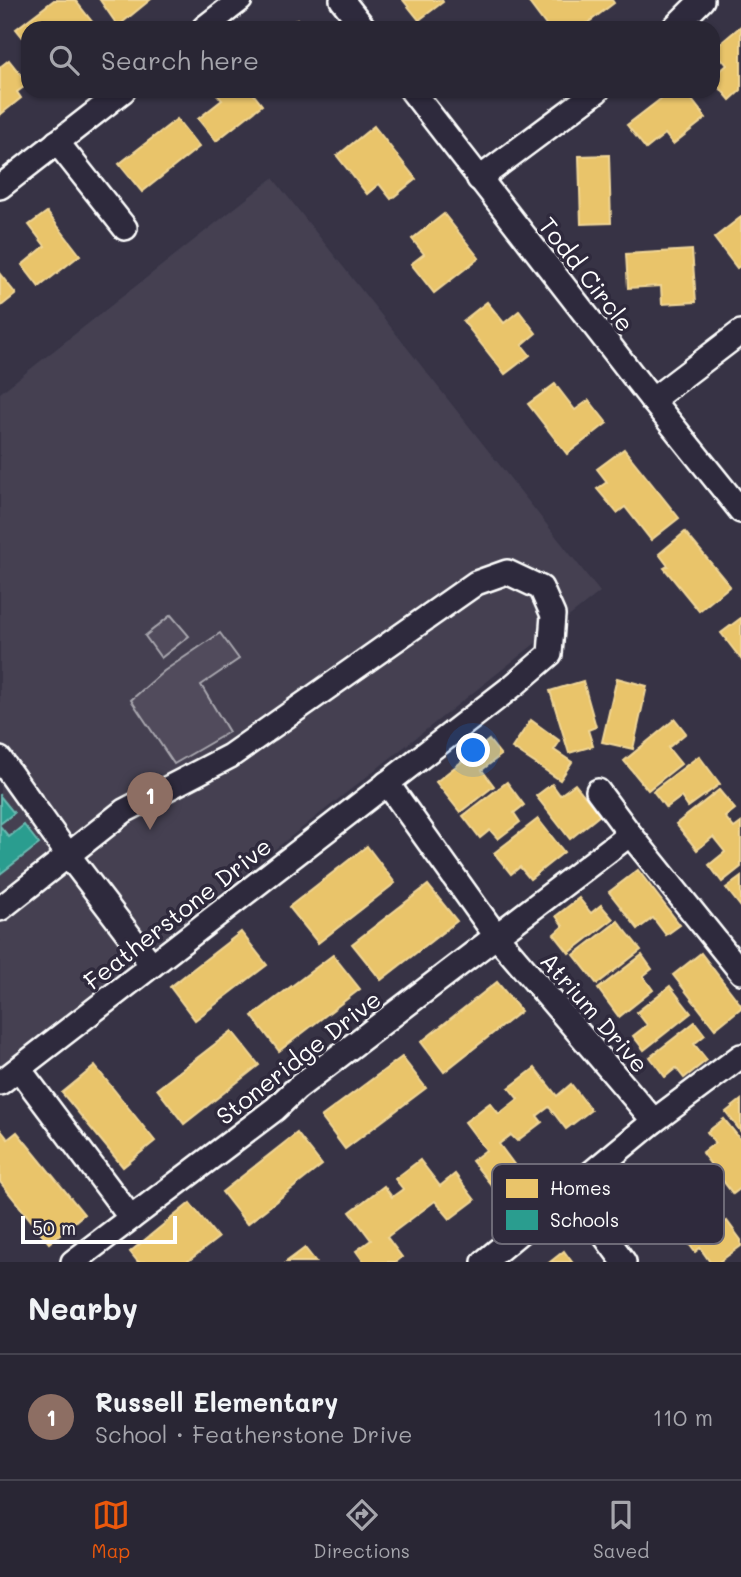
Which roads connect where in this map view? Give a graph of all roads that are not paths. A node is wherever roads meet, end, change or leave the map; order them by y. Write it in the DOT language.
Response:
graph roads {
  1 [pos="240,0"];
  2 [pos="342,0"];
  3 [pos="702,0"];
  4 [pos="213,21"];
  5 [pos="358,21"];
  6 [pos="681,21"];
  7 [pos="114,98"];
  8 [pos="417,98"];
  9 [pos="588,98"];
  10 [pos="57,142"];
  11 [pos="480,179"];
  12 [pos="0,187"];
  13 [pos="125,228"];
  14 [pos="741,332"];
  15 [pos="652,400"];
  16 [pos="741,511"];
  17 [pos="0,759"];
  18 [pos="387,783"];
  19 [pos="598,791"];
  20 [pos="630,834"];
  21 [pos="69,856"];
  22 [pos="0,909"];
  23 [pos="497,937"];
  24 [pos="152,965"];
  25 [pos="741,972"];
  26 [pos="741,1056"];
  27 [pos="19,1069"];
  28 [pos="0,1083"];
  29 [pos="654,1121"];
  30 [pos="602,1164"];
  31 [pos="131,1218"];
  32 [pos="506,1244"];
  33 [pos="611,1244"];
  34 [pos="73,1262"];
  35 [pos="484,1262"];
  36 [pos="624,1262"];
  1 -- 4 [label="street"];
  2 -- 5 [label="street"];
  3 -- 6 [label="street"];
  7 -- 10 [label="street"];
  8 -- 11 [label="street, Todd Circle"];
  9 -- 11 [label="street"];
  10 -- 12 [label="street"];
  10 -- 13 [label="street"];
  11 -- 15 [label="street, Todd Circle"];
  14 -- 15 [label="street"];
  15 -- 16 [label="street, Todd Circle"];
  17 -- 21 [label="street"];
  18 -- 21 [label="street, Featherstone Drive"];
  18 -- 23 [label="street"];
  18 -- 24 [label="street, Featherstone Drive"];
  19 -- 20 [label="street"];
  20 -- 23 [label="street, Stoneridge Drive"];
  20 -- 25 [label="street"];
  21 -- 22 [label="street, Featherstone Drive"];
  21 -- 24 [label="street"];
  23 -- 29 [label="street, Atrium Drive"];
  23 -- 31 [label="street, Stoneridge Drive"];
  24 -- 27 [label="street, Featherstone Drive"];
  26 -- 29 [label="street"];
  27 -- 28 [label="street, Featherstone Drive"];
  27 -- 31 [label="street"];
  29 -- 30 [label="street"];
  31 -- 34 [label="street, Stoneridge Drive"];
  32 -- 35 [label="street"];
  33 -- 36 [label="street"];
}
